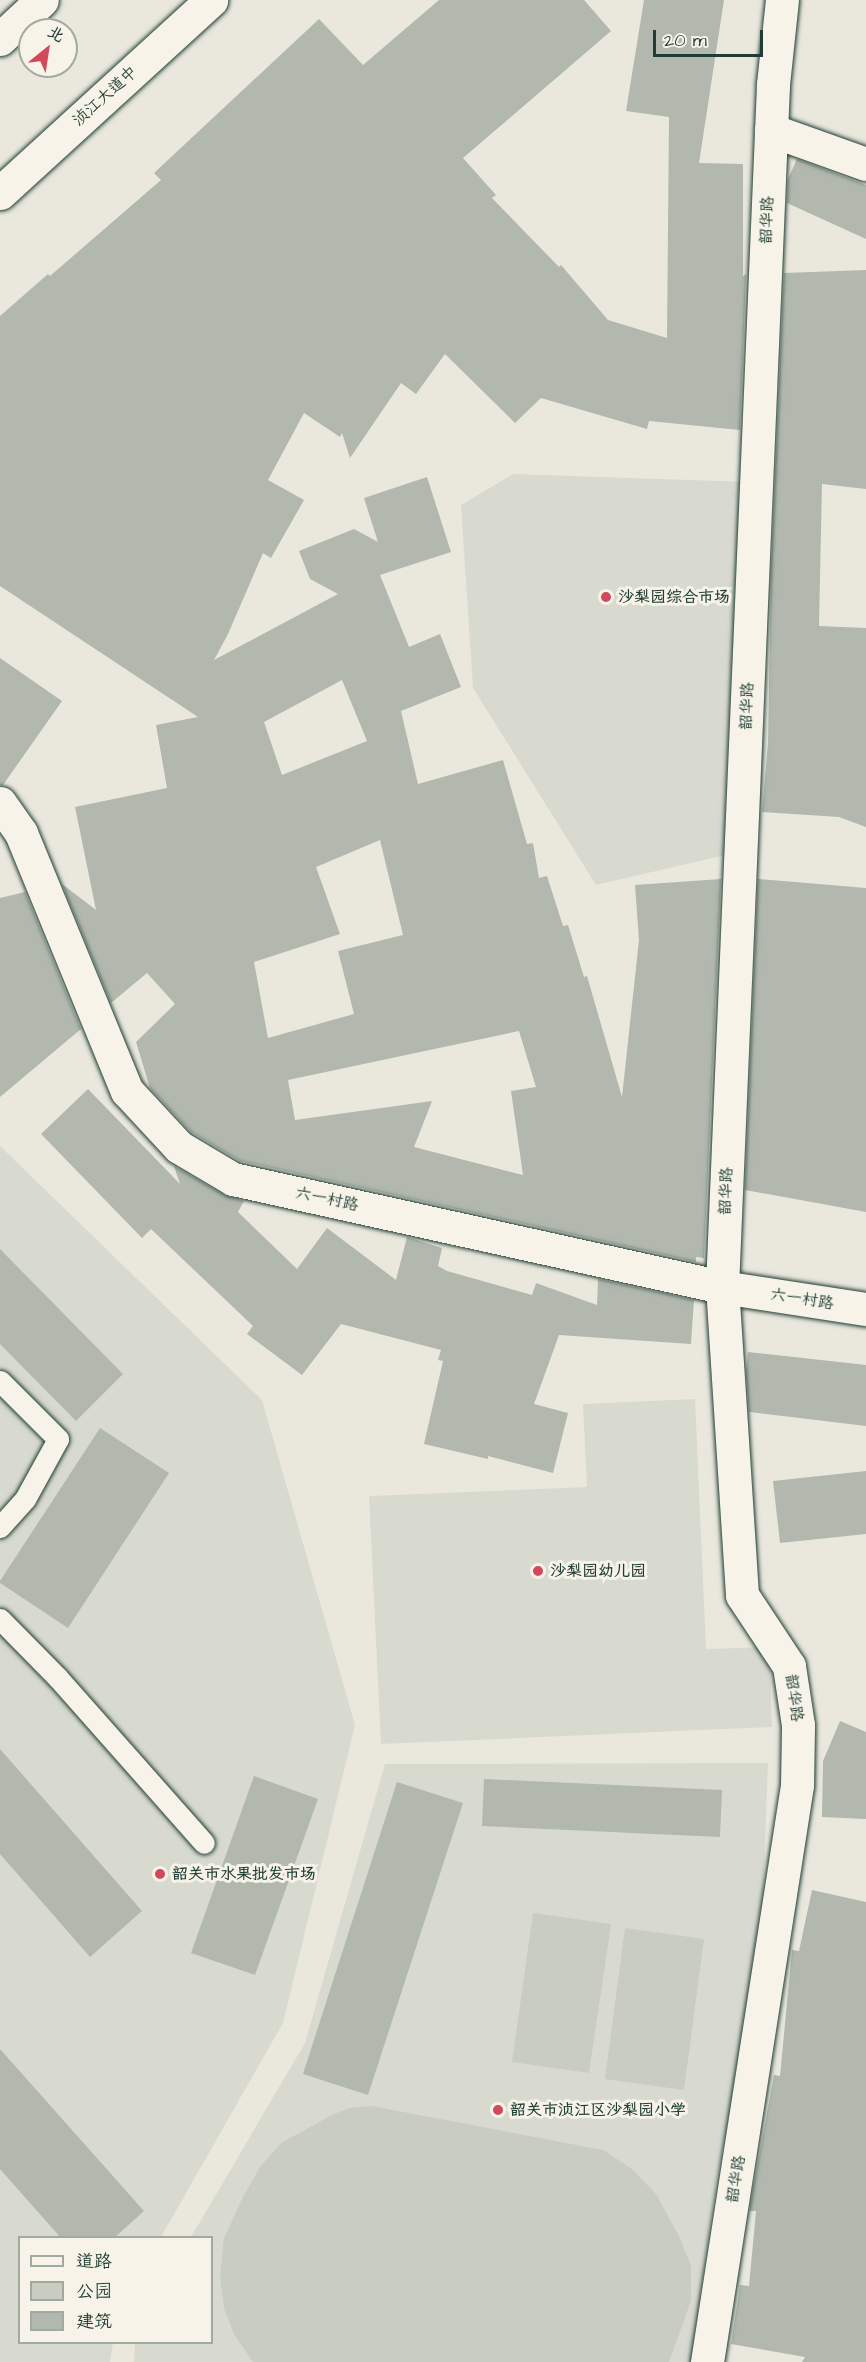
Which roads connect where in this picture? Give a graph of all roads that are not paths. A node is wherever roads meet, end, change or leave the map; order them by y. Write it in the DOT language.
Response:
graph roads {
  1 [pos="42,0"];
  2 [pos="211,0"];
  3 [pos="782,0"];
  4 [pos="0,39"];
  5 [pos="771,130"];
  6 [pos="866,164"];
  7 [pos="0,193"];
  8 [pos="0,803"];
  9 [pos="722,1287"];
  10 [pos="866,1309"];
  11 [pos="0,1381"];
  12 [pos="0,1527"];
  13 [pos="0,1619"];
  14 [pos="204,1843"];
  15 [pos="707,2362"];
  1 -- 4 [label="street"];
  2 -- 7 [label="street, 浈江大道中"];
  3 -- 5 [label="street, 韶华路"];
  5 -- 6 [label="street"];
  5 -- 9 [label="street, 韶华路"];
  8 -- 9 [label="street, 六一村路"];
  9 -- 10 [label="street, 六一村路"];
  9 -- 15 [label="street, 韶华路"];
  11 -- 12 [label="lane"];
  13 -- 14 [label="lane"];
}
